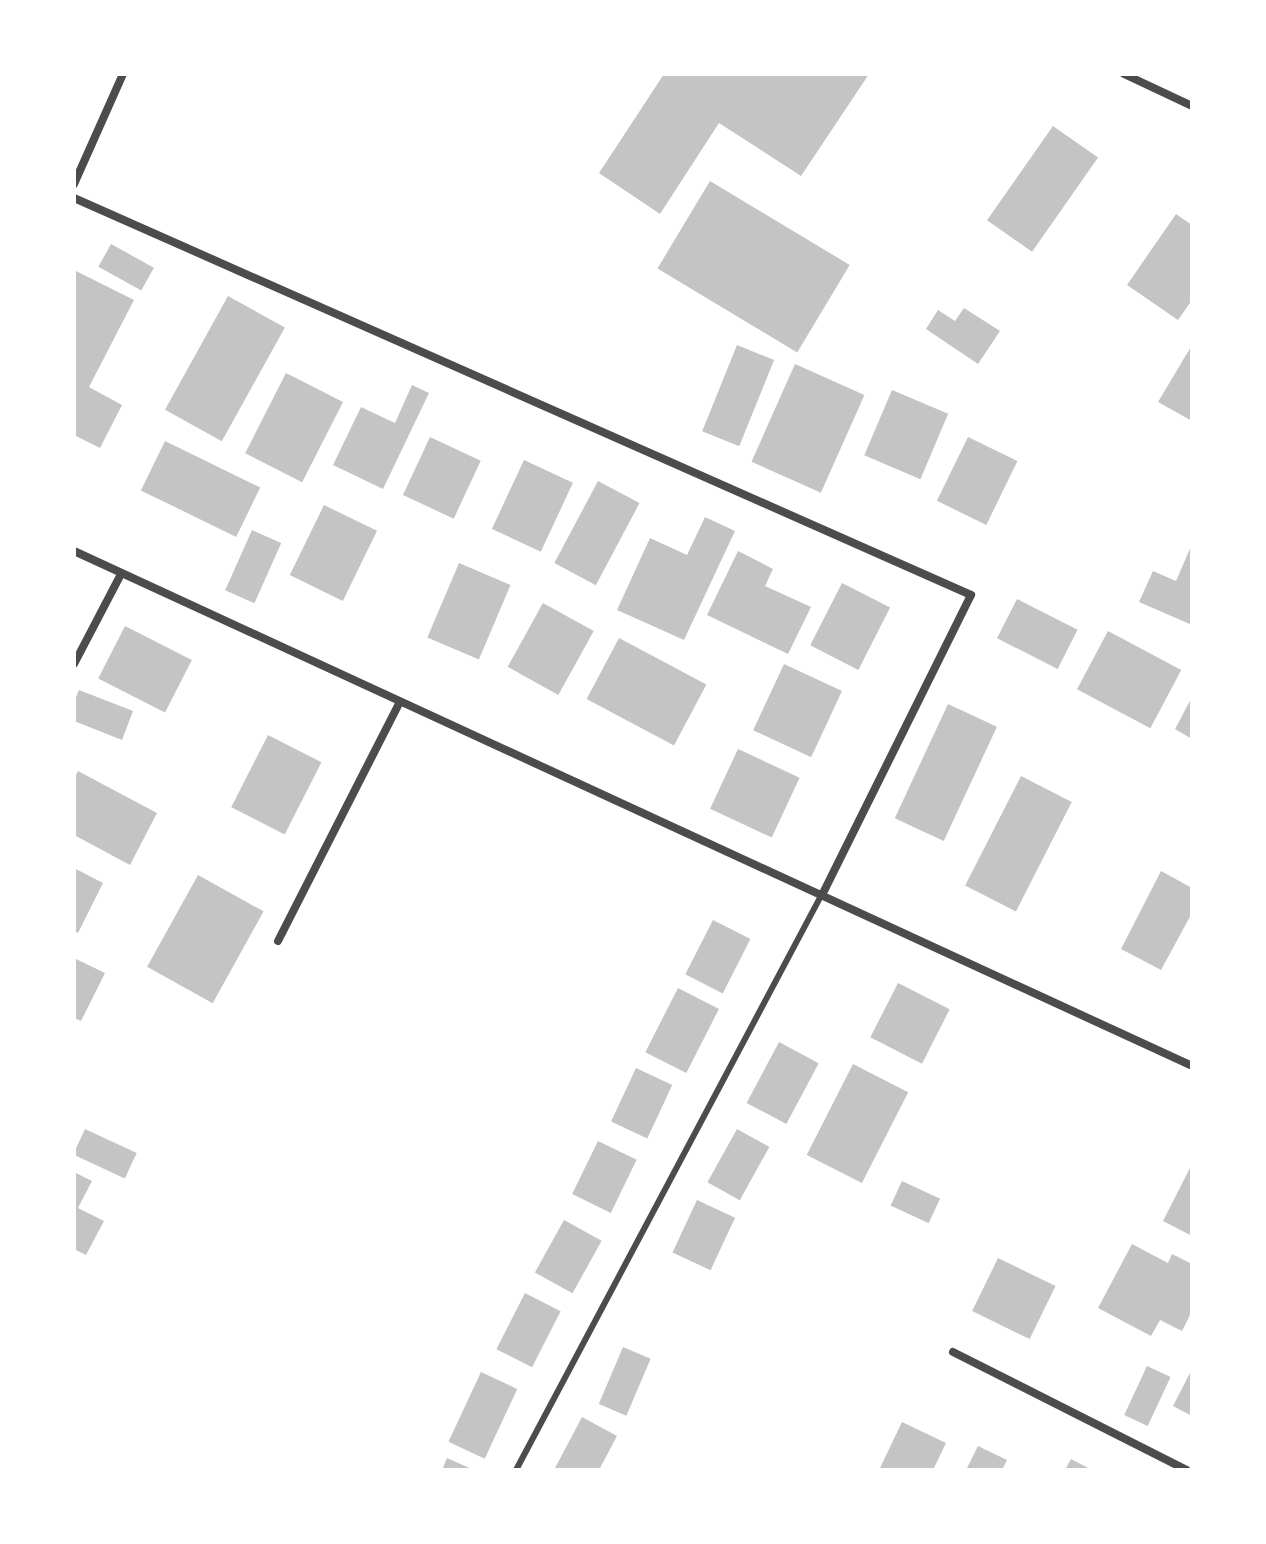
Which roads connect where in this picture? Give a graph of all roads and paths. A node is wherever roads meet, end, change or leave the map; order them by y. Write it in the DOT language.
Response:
graph roads {
  1 [pos="123,74"];
  2 [pos="1124,74"];
  3 [pos="1192,106"];
  4 [pos="74,184"];
  5 [pos="74,198"];
  6 [pos="74,551"];
  7 [pos="121,574"];
  8 [pos="74,664"];
  9 [pos="400,702"];
  10 [pos="823,893"];
  11 [pos="278,941"];
  12 [pos="1192,1066"];
  13 [pos="953,1352"];
  14 [pos="516,1470"];
  15 [pos="1187,1470"];
  1 -- 4 [label="street"];
  2 -- 3 [label="street"];
  5 -- 10 [label="street"];
  6 -- 7 [label="street"];
  7 -- 8 [label="street"];
  7 -- 9 [label="street"];
  9 -- 10 [label="street"];
  9 -- 11 [label="street"];
  10 -- 12 [label="street"];
  10 -- 14 [label="lane"];
  13 -- 15 [label="street"];
}
